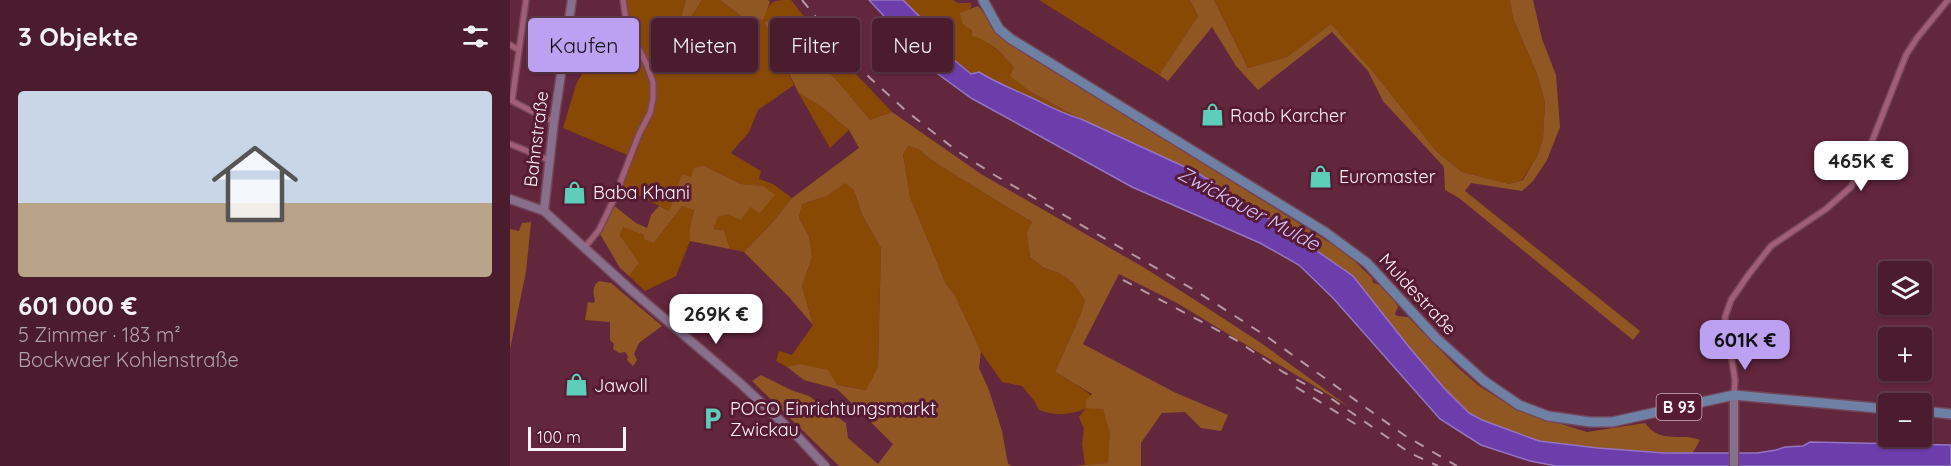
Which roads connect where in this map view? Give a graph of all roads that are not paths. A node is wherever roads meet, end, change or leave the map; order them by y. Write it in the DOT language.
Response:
graph roads {
  1 [pos="526,0"];
  2 [pos="572,0"];
  3 [pos="623,0"];
  4 [pos="982,0"];
  5 [pos="1948,0"];
  6 [pos="510,45"];
  7 [pos="519,50"];
  8 [pos="511,100"];
  9 [pos="554,121"];
  10 [pos="510,144"];
  11 [pos="549,160"];
  12 [pos="510,200"];
  13 [pos="544,211"];
  14 [pos="585,247"];
  15 [pos="1734,395"];
  16 [pos="1878,408"];
  17 [pos="1932,412"];
  18 [pos="1951,414"];
  19 [pos="825,466"];
  20 [pos="1734,466"];
  1 -- 7 [label="street"];
  2 -- 9 [label="main road, Bahnstraße"];
  3 -- 14 [label="street"];
  4 -- 15 [label="main road, Muldestraße / B 93"];
  5 -- 15 [label="street"];
  6 -- 7 [label="street"];
  7 -- 8 [label="street"];
  8 -- 9 [label="street"];
  9 -- 11 [label="main road, Bahnstraße"];
  10 -- 11 [label="street"];
  11 -- 13 [label="main road, Bahnstraße"];
  12 -- 13 [label="main road"];
  13 -- 14 [label="main road"];
  14 -- 19 [label="main road"];
  15 -- 16 [label="main road, Muldestraße / B 93"];
  15 -- 20 [label="main road"];
  17 -- 18 [label="main road"];
}
